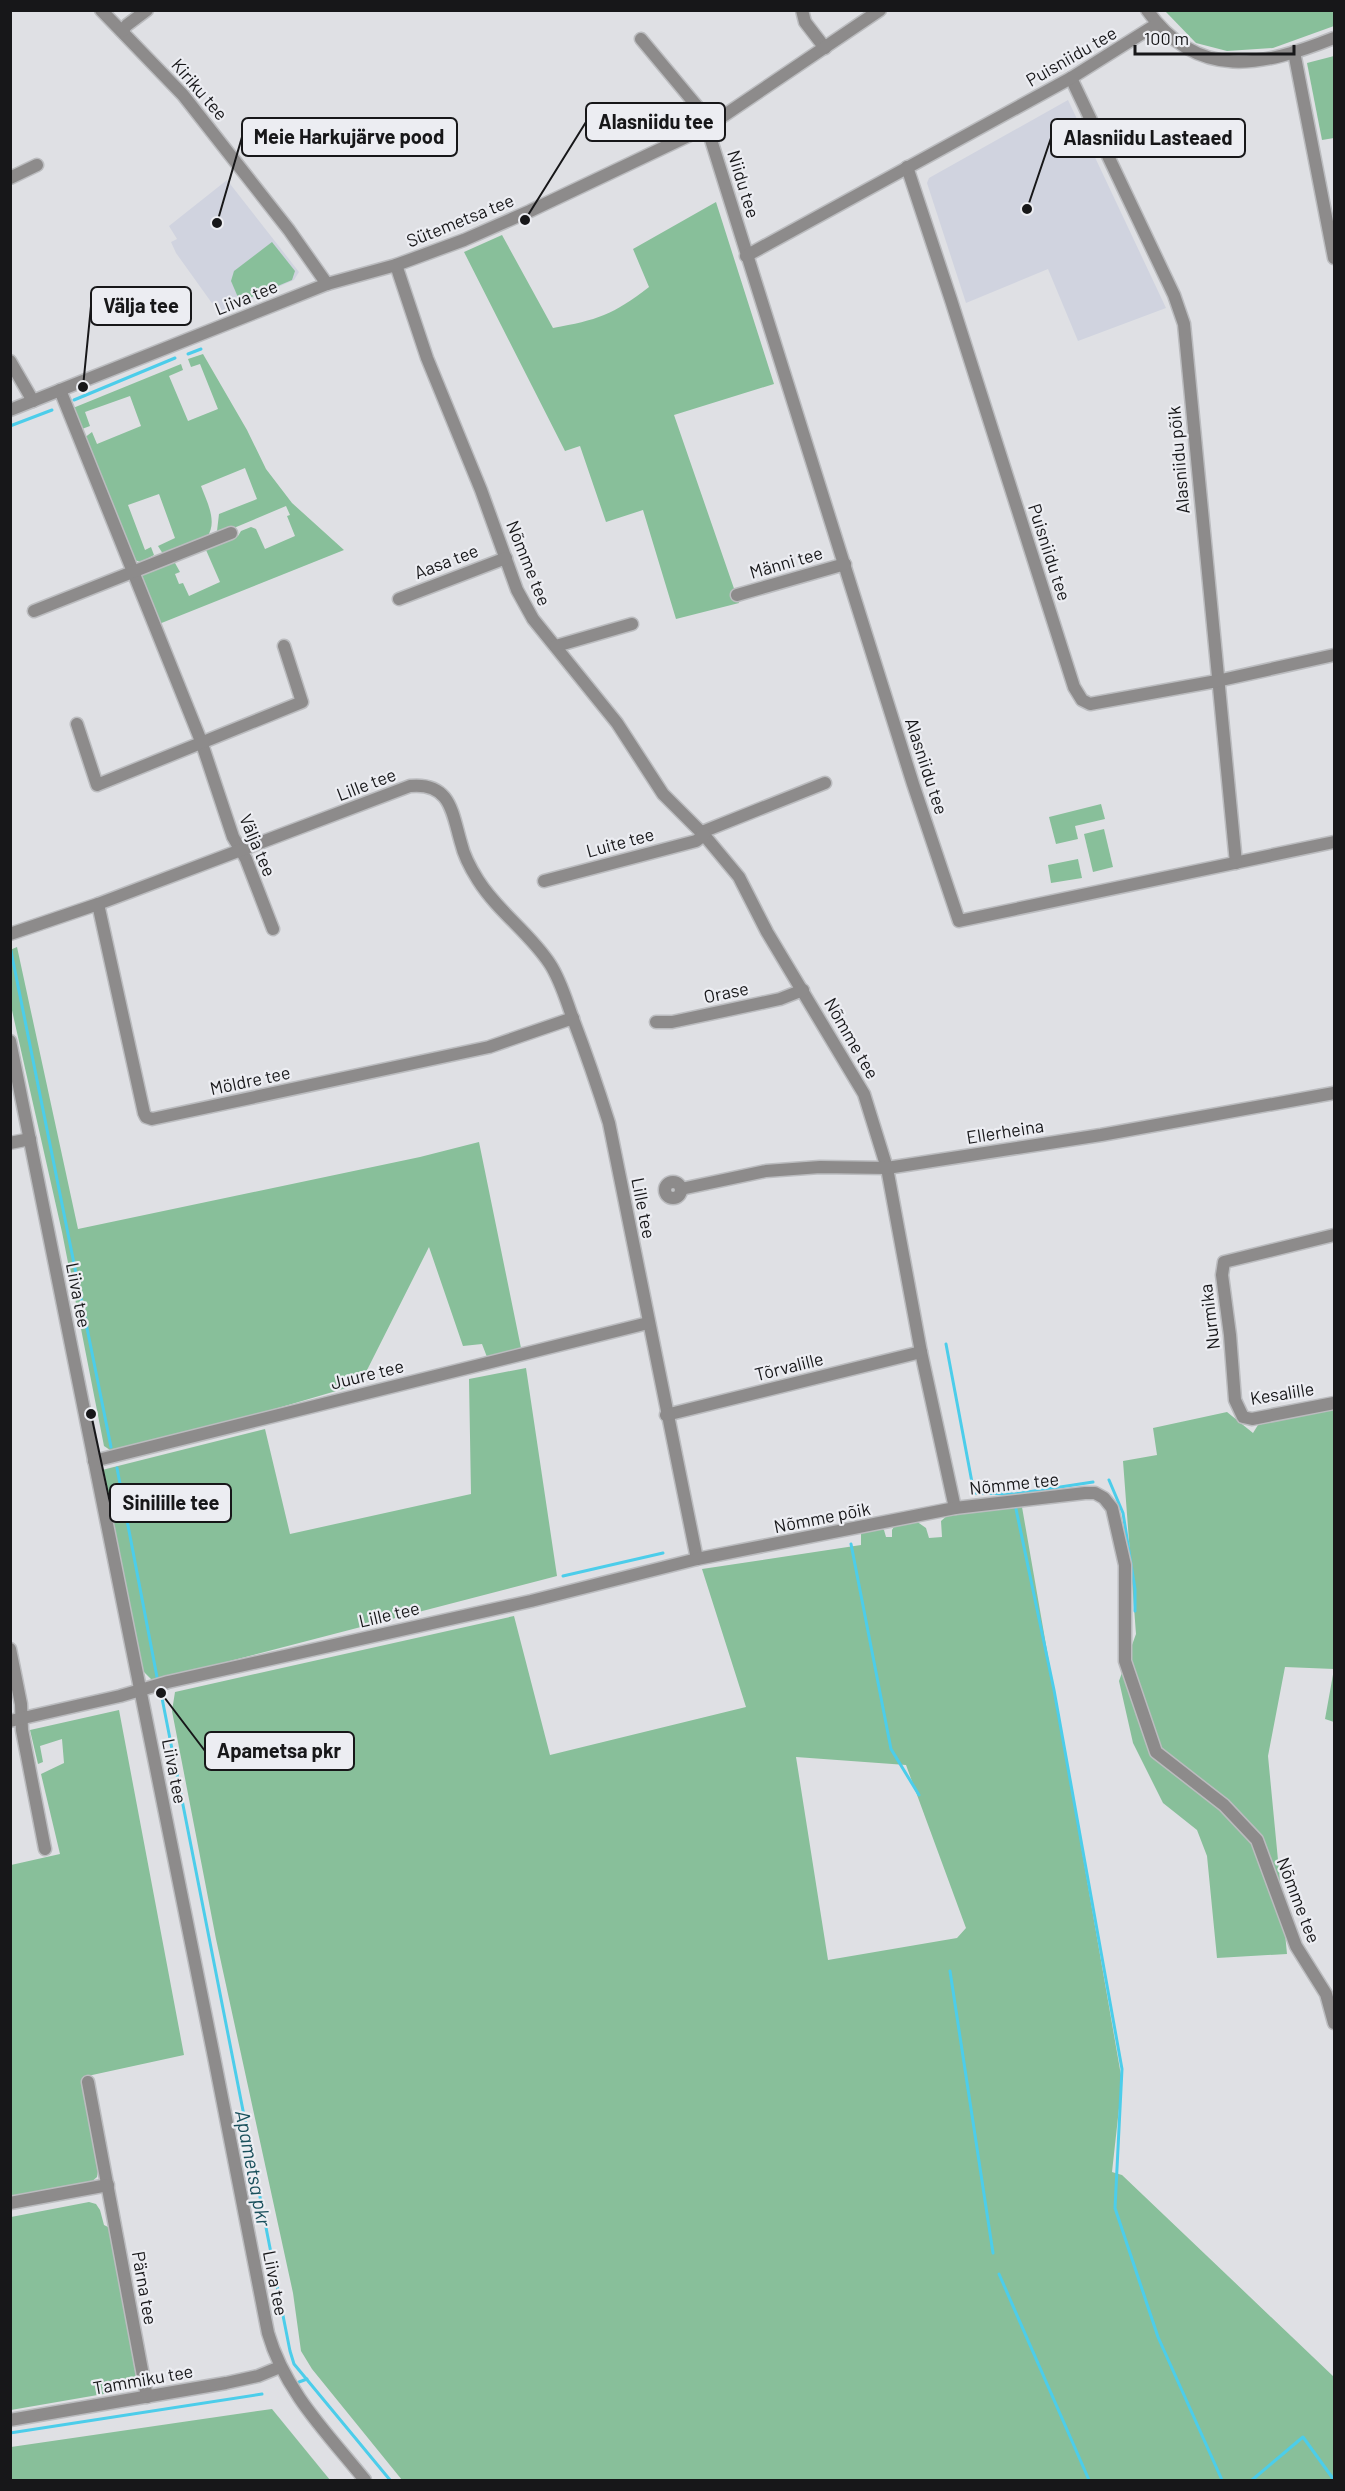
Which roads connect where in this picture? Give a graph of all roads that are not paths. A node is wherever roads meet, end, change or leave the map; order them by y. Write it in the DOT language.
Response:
graph roads {
  1 [pos="101,10"];
  2 [pos="802,10"];
  3 [pos="880,10"];
  4 [pos="1147,10"];
  5 [pos="144,11"];
  6 [pos="1157,24"];
  7 [pos="122,31"];
  8 [pos="1335,38"];
  9 [pos="641,39"];
  10 [pos="825,48"];
  11 [pos="1294,52"];
  12 [pos="1071,78"];
  13 [pos="707,127"];
  14 [pos="37,165"];
  15 [pos="907,167"];
  16 [pos="10,178"];
  17 [pos="746,255"];
  18 [pos="1335,258"];
  19 [pos="396,265"];
  20 [pos="327,284"];
  21 [pos="10,360"];
  22 [pos="60,390"];
  23 [pos="33,401"];
  24 [pos="10,410"];
  25 [pos="231,533"];
  26 [pos="506,558"];
  27 [pos="845,564"];
  28 [pos="134,570"];
  29 [pos="738,595"];
  30 [pos="399,599"];
  31 [pos="34,611"];
  32 [pos="632,624"];
  33 [pos="284,646"];
  34 [pos="556,646"];
  35 [pos="1335,655"];
  36 [pos="1217,681"];
  37 [pos="77,724"];
  38 [pos="201,741"];
  39 [pos="825,783"];
  40 [pos="703,834"];
  41 [pos="1335,842"];
  42 [pos="240,849"];
  43 [pos="1236,862"];
  44 [pos="544,881"];
  45 [pos="98,904"];
  46 [pos="273,929"];
  47 [pos="10,934"];
  48 [pos="803,990"];
  49 [pos="573,1018"];
  50 [pos="656,1022"];
  51 [pos="10,1041"];
  52 [pos="1335,1094"];
  53 [pos="30,1139"];
  54 [pos="10,1143"];
  55 [pos="887,1168"];
  56 [pos="681,1189"];
  57 [pos="1335,1235"];
  58 [pos="648,1323"];
  59 [pos="921,1352"];
  60 [pos="1335,1402"];
  61 [pos="1238,1410"];
  62 [pos="666,1415"];
  63 [pos="94,1461"];
  64 [pos="955,1508"];
  65 [pos="697,1559"];
  66 [pos="10,1649"];
  67 [pos="141,1691"];
  68 [pos="16,1720"];
  69 [pos="45,1849"];
  70 [pos="1335,2023"];
  71 [pos="88,2082"];
  72 [pos="108,2186"];
  73 [pos="10,2203"];
  74 [pos="280,2367"];
  75 [pos="147,2397"];
  76 [pos="10,2420"];
  77 [pos="365,2481"];
  1 -- 7 [label="street, Kiriku tee"];
  2 -- 10 [label="street"];
  3 -- 10 [label="street, Sütemetsa tee"];
  4 -- 6 [label="street"];
  5 -- 7 [label="street"];
  6 -- 11 [label="street"];
  6 -- 12 [label="street, Puisniidu tee"];
  7 -- 20 [label="street, Kiriku tee"];
  8 -- 11 [label="street"];
  9 -- 13 [label="street, Niidu tee"];
  10 -- 13 [label="street, Sütemetsa tee"];
  11 -- 18 [label="street"];
  12 -- 15 [label="street, Puisniidu tee"];
  12 -- 36 [label="street, Alasniidu põik"];
  13 -- 17 [label="street, Niidu tee"];
  13 -- 19 [label="street, Sütemetsa tee"];
  14 -- 16 [label="street"];
  15 -- 17 [label="street, Puisniidu tee"];
  15 -- 36 [label="street, Puisniidu tee"];
  17 -- 27 [label="street, Alasniidu tee"];
  19 -- 20 [label="street, Sütemetsa tee"];
  19 -- 26 [label="street, Nõmme tee"];
  20 -- 22 [label="street, Liiva tee"];
  21 -- 23 [label="street"];
  22 -- 23 [label="street, Liiva tee"];
  22 -- 28 [label="street, Välja tee"];
  23 -- 24 [label="street, Liiva tee"];
  25 -- 28 [label="street"];
  26 -- 30 [label="street, Aasa tee"];
  26 -- 34 [label="street, Nõmme tee"];
  27 -- 29 [label="street, Männi tee"];
  27 -- 43 [label="street, Alasniidu tee"];
  28 -- 31 [label="street"];
  28 -- 38 [label="street, Välja tee"];
  32 -- 34 [label="street"];
  33 -- 38 [label="street"];
  34 -- 40 [label="street, Nõmme tee"];
  35 -- 36 [label="street, Puisniidu tee"];
  36 -- 43 [label="street, Alasniidu põik"];
  37 -- 38 [label="street"];
  38 -- 42 [label="street, Välja tee"];
  39 -- 40 [label="street"];
  40 -- 44 [label="street, Luite tee"];
  40 -- 48 [label="street, Nõmme tee"];
  41 -- 43 [label="street, Alasniidu tee"];
  42 -- 45 [label="street, Lille tee"];
  42 -- 46 [label="street, Välja tee"];
  42 -- 49 [label="street, Lille tee"];
  45 -- 47 [label="street, Lille tee"];
  45 -- 49 [label="street, Möldre tee"];
  48 -- 50 [label="street, Orase"];
  48 -- 55 [label="street, Nõmme tee"];
  49 -- 58 [label="street, Lille tee"];
  51 -- 53 [label="street, Liiva tee"];
  52 -- 55 [label="street, Ellerheina"];
  53 -- 54 [label="street"];
  53 -- 63 [label="street, Liiva tee"];
  55 -- 56 [label="street, Ellerheina"];
  55 -- 59 [label="street, Nõmme tee"];
  57 -- 61 [label="street, Nurmika"];
  58 -- 62 [label="street, Lille tee"];
  58 -- 63 [label="street, Juure tee"];
  59 -- 62 [label="street, Tõrvalille"];
  59 -- 64 [label="street, Nõmme tee"];
  60 -- 61 [label="street, Kesalille"];
  62 -- 65 [label="street, Lille tee"];
  63 -- 67 [label="street, Liiva tee"];
  64 -- 65 [label="street, Nõmme põik"];
  64 -- 70 [label="street, Nõmme tee"];
  65 -- 67 [label="street, Lille tee"];
  66 -- 68 [label="street"];
  67 -- 68 [label="street, Lille tee"];
  67 -- 74 [label="street, Liiva tee"];
  68 -- 69 [label="street"];
  71 -- 72 [label="street, Pärna tee"];
  72 -- 73 [label="street"];
  72 -- 75 [label="street, Pärna tee"];
  74 -- 75 [label="street, Tammiku tee"];
  74 -- 77 [label="street, Liiva tee"];
  75 -- 76 [label="street, Tammiku tee"];
}
